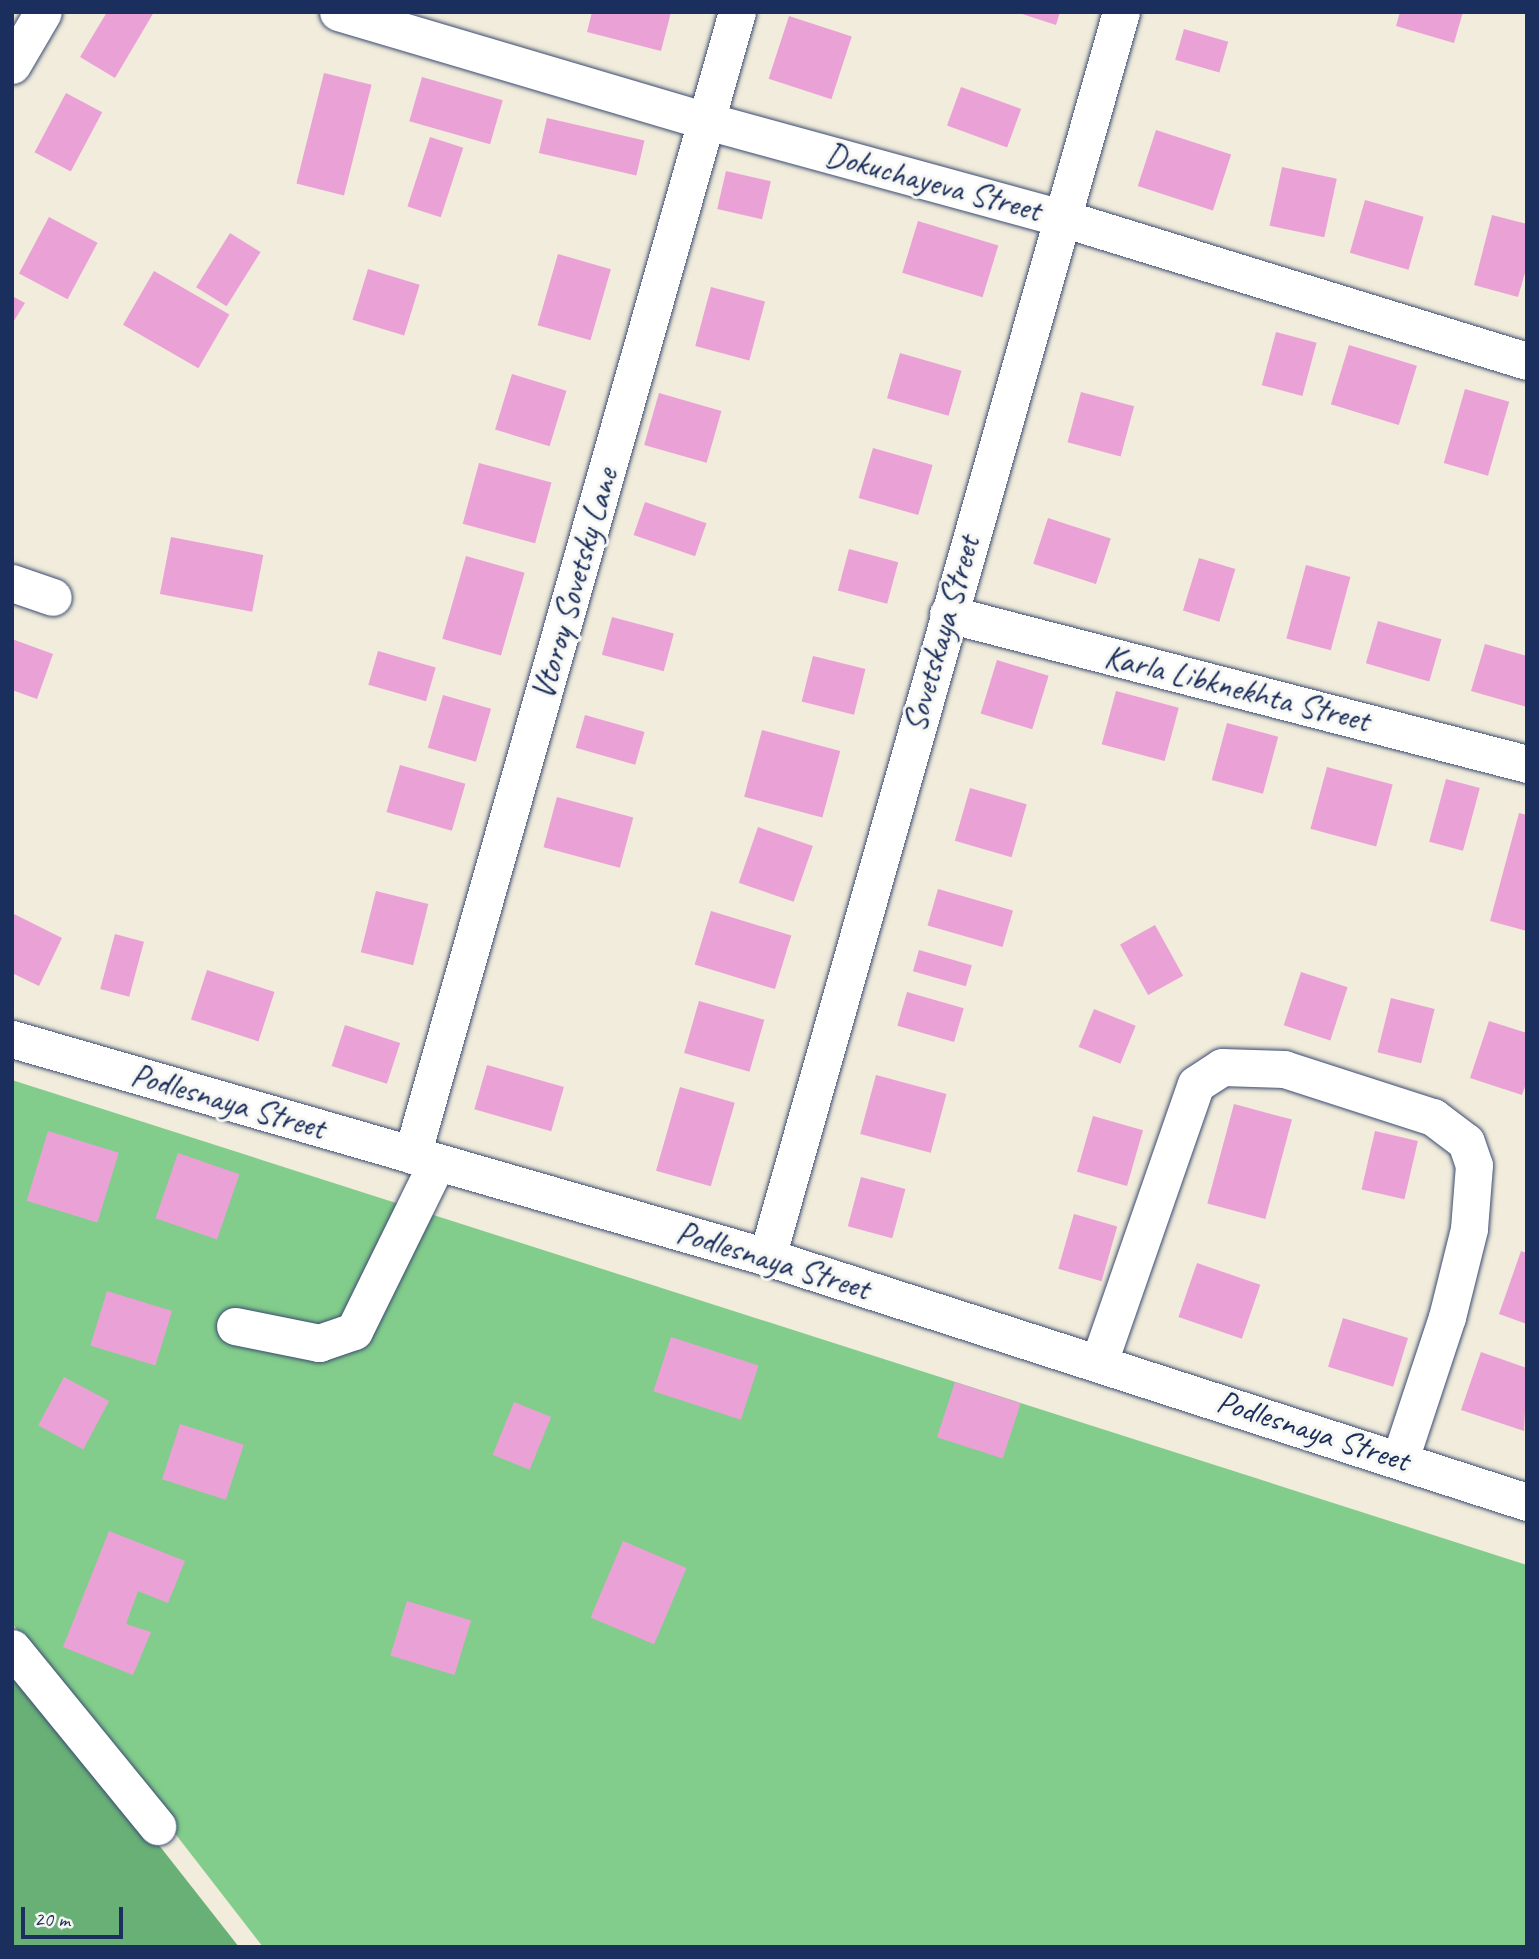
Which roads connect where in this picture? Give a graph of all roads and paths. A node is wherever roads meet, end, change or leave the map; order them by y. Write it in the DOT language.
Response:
graph roads {
  1 [pos="43,12"];
  2 [pos="338,12"];
  3 [pos="737,12"];
  4 [pos="1121,12"];
  5 [pos="12,65"];
  6 [pos="707,121"];
  7 [pos="1062,218"];
  8 [pos="1527,361"];
  9 [pos="12,583"];
  10 [pos="53,597"];
  11 [pos="948,614"];
  12 [pos="1527,764"];
  13 [pos="12,1039"];
  14 [pos="424,1159"];
  15 [pos="767,1257"];
  16 [pos="235,1326"];
  17 [pos="1099,1362"];
  18 [pos="1400,1459"];
  19 [pos="1527,1502"];
  20 [pos="12,1648"];
  21 [pos="157,1826"];
  1 -- 5 [label="street"];
  2 -- 6 [label="street, Dokuchayeva Street"];
  3 -- 6 [label="street, Vtoroy Sovetsky Lane"];
  4 -- 7 [label="street, Sovetskaya Street"];
  6 -- 7 [label="street, Dokuchayeva Street"];
  6 -- 14 [label="street, Vtoroy Sovetsky Lane"];
  7 -- 8 [label="street, Dokuchayeva Street"];
  7 -- 11 [label="street, Sovetskaya Street"];
  9 -- 10 [label="street"];
  11 -- 12 [label="street, Karla Libknekhta Street"];
  11 -- 15 [label="street, Sovetskaya Street"];
  13 -- 14 [label="street, Podlesnaya Street"];
  14 -- 15 [label="street, Podlesnaya Street"];
  14 -- 16 [label="street, Vtoroy Sovetsky Lane"];
  15 -- 17 [label="street, Podlesnaya Street"];
  17 -- 18 [label="street, Podlesnaya Street"];
  17 -- 18 [label="street"];
  18 -- 19 [label="street, Podlesnaya Street"];
  20 -- 21 [label="street"];
}
